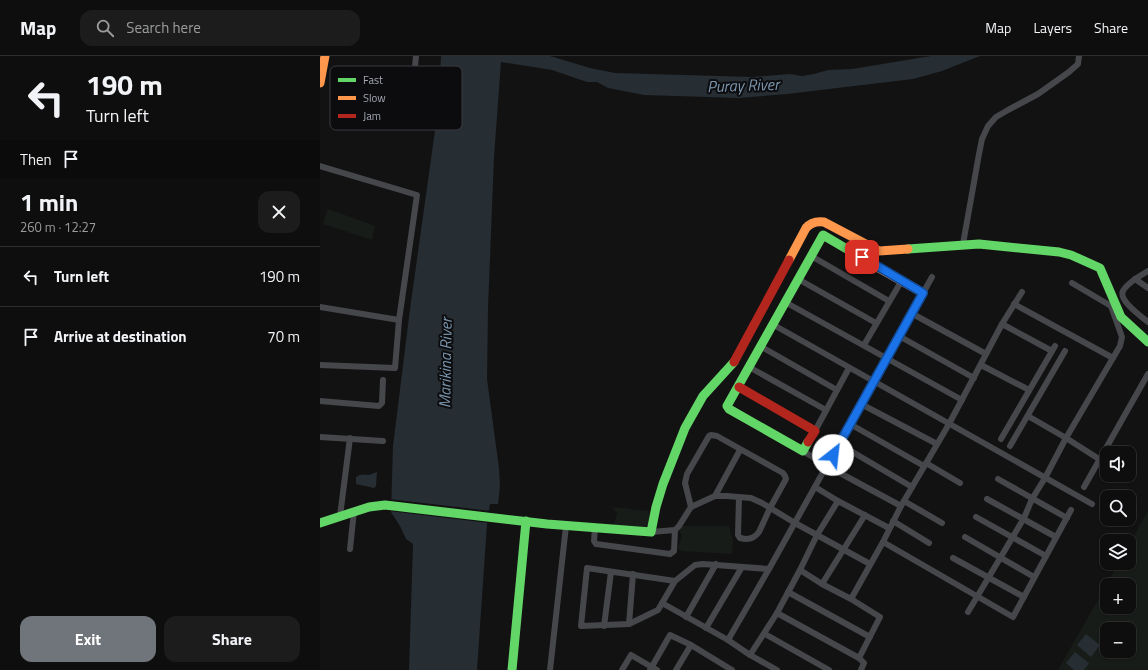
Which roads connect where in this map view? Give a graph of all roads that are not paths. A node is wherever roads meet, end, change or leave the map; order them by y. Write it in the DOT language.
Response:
graph roads {
  1 [pos="325,56"];
  2 [pos="416,56"];
  3 [pos="1079,56"];
  4 [pos="415,66"];
  5 [pos="320,83"];
  6 [pos="320,166"];
  7 [pos="963,244"];
  8 [pos="811,256"];
  9 [pos="1148,271"];
  10 [pos="932,277"];
  11 [pos="798,278"];
  12 [pos="1135,279"];
  13 [pos="902,280"];
  14 [pos="1072,283"];
  15 [pos="1148,288"];
  16 [pos="1022,292"];
  17 [pos="923,293"];
  18 [pos="889,301"];
  19 [pos="785,302"];
  20 [pos="1014,304"];
  21 [pos="320,307"];
  22 [pos="911,313"];
  23 [pos="399,320"];
  24 [pos="1148,322"];
  25 [pos="772,324"];
  26 [pos="876,324"];
  27 [pos="1002,324"];
  28 [pos="899,336"];
  29 [pos="1148,342"];
  30 [pos="864,345"];
  31 [pos="760,346"];
  32 [pos="1065,351"];
  33 [pos="986,354"];
  34 [pos="1113,358"];
  35 [pos="886,359"];
  36 [pos="320,365"];
  37 [pos="981,365"];
  38 [pos="748,367"];
  39 [pos="849,368"];
  40 [pos="1148,374"];
  41 [pos="974,378"];
  42 [pos="383,380"];
  43 [pos="873,381"];
  44 [pos="739,387"];
  45 [pos="837,390"];
  46 [pos="1029,390"];
  47 [pos="962,400"];
  48 [pos="320,401"];
  49 [pos="861,404"];
  50 [pos="826,410"];
  51 [pos="1028,416"];
  52 [pos="850,424"];
  53 [pos="949,424"];
  54 [pos="814,431"];
  55 [pos="320,437"];
  56 [pos="350,438"];
  57 [pos="1066,438"];
  58 [pos="1002,439"];
  59 [pos="383,441"];
  60 [pos="839,444"];
  61 [pos="937,444"];
  62 [pos="1010,446"];
  63 [pos="740,450"];
  64 [pos="803,452"];
  65 [pos="1099,459"];
  66 [pos="925,464"];
  67 [pos="827,466"];
  68 [pos="1045,478"];
  69 [pos="998,479"];
  70 [pos="960,483"];
  71 [pos="912,486"];
  72 [pos="815,487"];
  73 [pos="1084,487"];
  74 [pos="715,496"];
  75 [pos="739,497"];
  76 [pos="986,498"];
  77 [pos="1032,499"];
  78 [pos="838,501"];
  79 [pos="902,503"];
  80 [pos="1092,504"];
  81 [pos="691,507"];
  82 [pos="770,508"];
  83 [pos="1072,510"];
  84 [pos="354,511"];
  85 [pos="865,515"];
  86 [pos="340,516"];
  87 [pos="976,517"];
  88 [pos="1024,518"];
  89 [pos="1067,518"];
  90 [pos="526,521"];
  91 [pos="893,521"];
  92 [pos="320,523"];
  93 [pos="795,523"];
  94 [pos="942,523"];
  95 [pos="566,526"];
  96 [pos="595,528"];
  97 [pos="889,528"];
  98 [pos="674,530"];
  99 [pos="651,532"];
  100 [pos="817,535"];
  101 [pos="1012,536"];
  102 [pos="965,537"];
  103 [pos="1056,537"];
  104 [pos="883,542"];
  105 [pos="929,543"];
  106 [pos="350,549"];
  107 [pos="844,549"];
  108 [pos="1046,556"];
  109 [pos="1000,557"];
  110 [pos="954,558"];
  111 [pos="716,564"];
  112 [pos="870,564"];
  113 [pos="742,567"];
  114 [pos="770,569"];
  115 [pos="800,570"];
  116 [pos="611,572"];
  117 [pos="633,574"];
  118 [pos="988,577"];
  119 [pos="1034,577"];
  120 [pos="675,581"];
  121 [pos="822,584"];
  122 [pos="788,592"];
  123 [pos="978,597"];
  124 [pos="1024,597"];
  125 [pos="851,599"];
  126 [pos="662,604"];
  127 [pos="968,612"];
  128 [pos="777,613"];
  129 [pos="686,617"];
  130 [pos="630,624"];
  131 [pos="604,626"];
  132 [pos="706,628"];
  133 [pos="764,634"];
  134 [pos="870,636"];
  135 [pos="728,640"];
  136 [pos="691,645"];
  137 [pos="750,655"];
  138 [pos="859,658"];
  139 [pos="653,669"];
  140 [pos="512,670"];
  141 [pos="550,670"];
  142 [pos="622,670"];
  143 [pos="676,670"];
  144 [pos="732,670"];
  145 [pos="777,670"];
  146 [pos="829,670"];
  147 [pos="861,670"];
  1 -- 5 [label="street"];
  2 -- 4 [label="street"];
  3 -- 7 [label="street"];
  6 -- 23 [label="street"];
  7 -- 29 [label="street"];
  7 -- 99 [label="street"];
  8 -- 11 [label="street"];
  8 -- 13 [label="street"];
  8 -- 18 [label="street"];
  9 -- 12 [label="street"];
  10 -- 17 [label="street"];
  11 -- 19 [label="street"];
  11 -- 26 [label="street"];
  12 -- 15 [label="street"];
  12 -- 24 [label="street"];
  13 -- 17 [label="street"];
  13 -- 18 [label="street"];
  14 -- 34 [label="street"];
  16 -- 20 [label="street"];
  17 -- 22 [label="street"];
  18 -- 26 [label="street"];
  19 -- 25 [label="street"];
  19 -- 30 [label="street"];
  20 -- 27 [label="street"];
  20 -- 34 [label="street"];
  21 -- 23 [label="street"];
  22 -- 28 [label="street"];
  22 -- 33 [label="street"];
  23 -- 36 [label="street"];
  25 -- 31 [label="street"];
  25 -- 39 [label="street"];
  26 -- 30 [label="street"];
  27 -- 33 [label="street"];
  27 -- 46 [label="street"];
  28 -- 35 [label="street"];
  28 -- 41 [label="street"];
  30 -- 35 [label="street"];
  31 -- 38 [label="street"];
  31 -- 45 [label="street"];
  32 -- 51 [label="street"];
  33 -- 37 [label="street"];
  34 -- 57 [label="street"];
  35 -- 43 [label="street"];
  35 -- 47 [label="street"];
  37 -- 41 [label="street"];
  37 -- 46 [label="street"];
  38 -- 44 [label="street"];
  38 -- 50 [label="street"];
  39 -- 43 [label="street"];
  39 -- 45 [label="street"];
  40 -- 65 [label="street"];
  41 -- 47 [label="street"];
  42 -- 48 [label="street"];
  43 -- 49 [label="street"];
  43 -- 53 [label="street"];
  44 -- 54 [label="street"];
  44 -- 64 [label="street"];
  45 -- 50 [label="street"];
  46 -- 58 [label="street"];
  47 -- 53 [label="street"];
  49 -- 52 [label="street"];
  49 -- 61 [label="street"];
  50 -- 54 [label="street"];
  51 -- 57 [label="street"];
  51 -- 62 [label="street"];
  52 -- 60 [label="street"];
  52 -- 66 [label="street"];
  53 -- 61 [label="street"];
  53 -- 68 [label="street"];
  54 -- 64 [label="street"];
  55 -- 56 [label="street"];
  56 -- 59 [label="street"];
  56 -- 86 [label="street"];
  57 -- 65 [label="street"];
  57 -- 68 [label="street"];
  60 -- 67 [label="street"];
  60 -- 71 [label="street"];
  61 -- 66 [label="street"];
  63 -- 74 [label="street"];
  63 -- 81 [label="street"];
  63 -- 82 [label="street"];
  64 -- 67 [label="street"];
  65 -- 73 [label="street"];
  66 -- 70 [label="street"];
  66 -- 71 [label="street"];
  67 -- 72 [label="street"];
  67 -- 79 [label="street"];
  68 -- 77 [label="street"];
  68 -- 80 [label="street"];
  69 -- 77 [label="street"];
  71 -- 79 [label="street"];
  72 -- 78 [label="street"];
  72 -- 93 [label="street"];
  74 -- 75 [label="street"];
  74 -- 81 [label="street"];
  75 -- 82 [label="street"];
  75 -- 82 [label="street"];
  76 -- 88 [label="street"];
  77 -- 88 [label="street"];
  77 -- 89 [label="street"];
  78 -- 85 [label="street"];
  78 -- 100 [label="street"];
  79 -- 91 [label="street"];
  79 -- 94 [label="street"];
  81 -- 98 [label="street"];
  82 -- 93 [label="street"];
  83 -- 89 [label="street"];
  84 -- 86 [label="street"];
  84 -- 90 [label="street"];
  84 -- 106 [label="street"];
  85 -- 97 [label="street"];
  85 -- 107 [label="street"];
  86 -- 92 [label="street"];
  87 -- 101 [label="street"];
  88 -- 101 [label="street"];
  88 -- 103 [label="street"];
  89 -- 103 [label="street"];
  90 -- 95 [label="street"];
  90 -- 140 [label="street"];
  91 -- 97 [label="street"];
  91 -- 105 [label="street"];
  93 -- 100 [label="street"];
  93 -- 114 [label="street"];
  95 -- 96 [label="street"];
  95 -- 141 [label="street"];
  96 -- 98 [label="street"];
  96 -- 99 [label="street"];
  97 -- 104 [label="street"];
  98 -- 99 [label="street"];
  100 -- 107 [label="street"];
  100 -- 115 [label="street"];
  101 -- 108 [label="street"];
  101 -- 109 [label="street"];
  102 -- 109 [label="street"];
  103 -- 108 [label="street"];
  104 -- 112 [label="street"];
  104 -- 123 [label="street"];
  107 -- 112 [label="street"];
  107 -- 121 [label="street"];
  108 -- 119 [label="street"];
  109 -- 118 [label="street"];
  109 -- 119 [label="street"];
  110 -- 118 [label="street"];
  111 -- 113 [label="street"];
  111 -- 120 [label="street"];
  111 -- 129 [label="street"];
  112 -- 125 [label="street"];
  113 -- 114 [label="street"];
  113 -- 132 [label="street"];
  114 -- 135 [label="street"];
  115 -- 121 [label="street"];
  115 -- 122 [label="street"];
  116 -- 117 [label="street"];
  116 -- 131 [label="street"];
  116 -- 131 [label="street"];
  117 -- 120 [label="street"];
  117 -- 130 [label="street"];
  118 -- 123 [label="street"];
  118 -- 124 [label="street"];
  119 -- 124 [label="street"];
  120 -- 126 [label="street"];
  121 -- 125 [label="street"];
  122 -- 128 [label="street"];
  122 -- 134 [label="street"];
  123 -- 124 [label="street"];
  123 -- 127 [label="street"];
  125 -- 134 [label="street"];
  126 -- 129 [label="street"];
  126 -- 130 [label="street"];
  128 -- 133 [label="street"];
  128 -- 138 [label="street"];
  129 -- 132 [label="street"];
  130 -- 131 [label="street"];
  132 -- 135 [label="street"];
  133 -- 137 [label="street"];
  133 -- 146 [label="street"];
  134 -- 138 [label="street"];
  135 -- 137 [label="street"];
  136 -- 139 [label="street"];
  136 -- 143 [label="street"];
  136 -- 144 [label="street"];
  137 -- 145 [label="street"];
  138 -- 147 [label="street"];
  139 -- 142 [label="street"];
}
